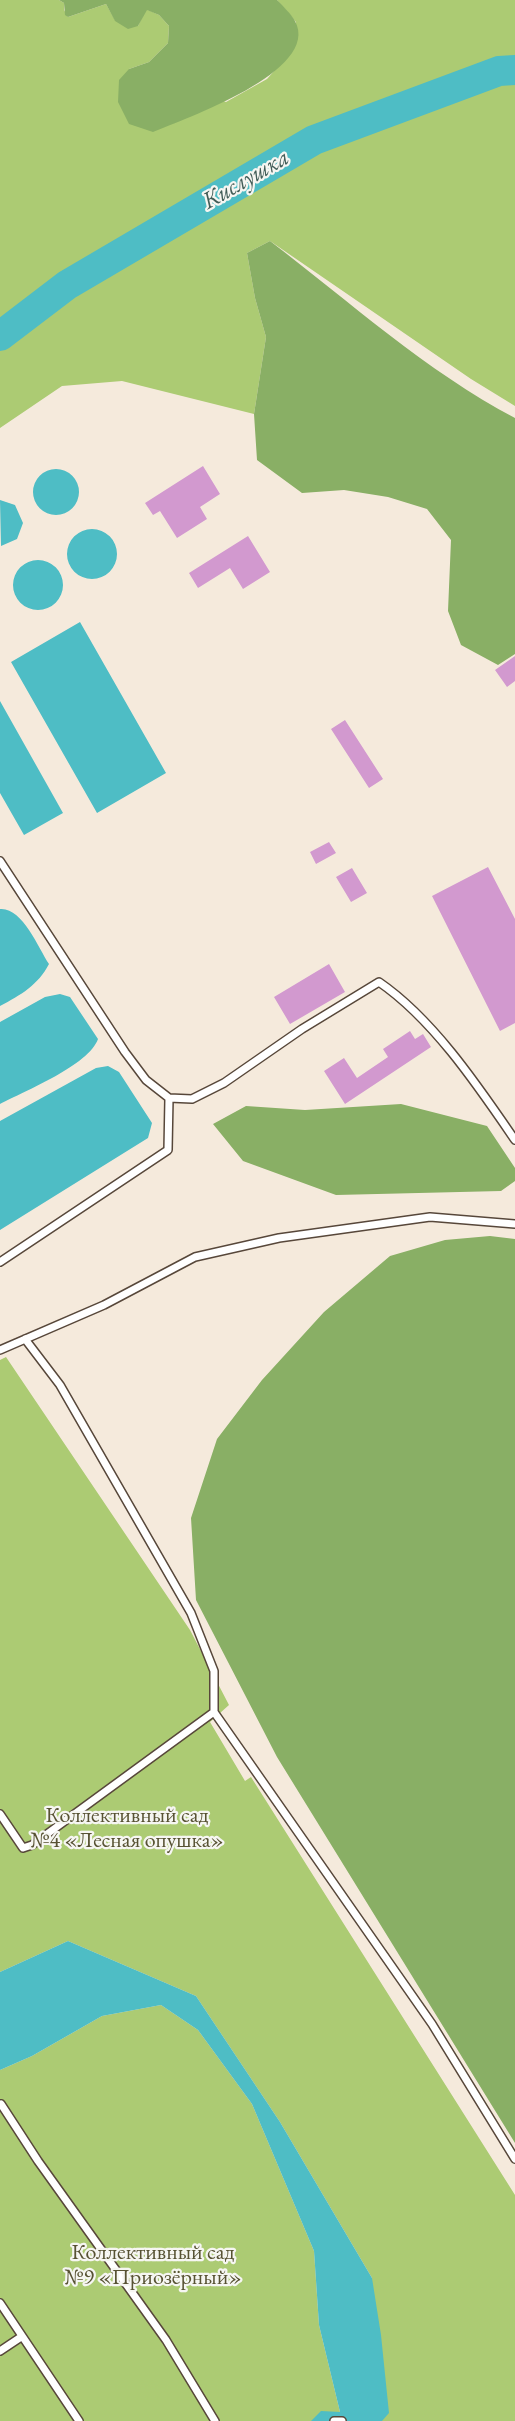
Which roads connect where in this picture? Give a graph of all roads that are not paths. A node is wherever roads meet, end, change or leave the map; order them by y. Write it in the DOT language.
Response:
graph roads {
  1 [pos="0,861"];
  2 [pos="169,1098"];
  3 [pos="515,1140"];
  4 [pos="515,1224"];
  5 [pos="0,1262"];
  6 [pos="25,1339"];
  7 [pos="0,1350"];
  8 [pos="214,1712"];
  9 [pos="0,1814"];
  10 [pos="2,2104"];
  11 [pos="515,2159"];
  12 [pos="0,2303"];
  13 [pos="21,2337"];
  14 [pos="0,2351"];
  15 [pos="79,2421"];
  16 [pos="215,2421"];
  17 [pos="334,2421"];
  18 [pos="342,2421"];
  1 -- 2 [label="lane"];
  2 -- 3 [label="lane"];
  2 -- 5 [label="lane"];
  4 -- 6 [label="lane"];
  6 -- 7 [label="lane"];
  6 -- 8 [label="lane"];
  8 -- 9 [label="lane"];
  8 -- 11 [label="lane"];
  10 -- 16 [label="lane"];
  12 -- 13 [label="lane"];
  13 -- 14 [label="lane"];
  13 -- 15 [label="lane"];
  17 -- 18 [label="lane"];
}
